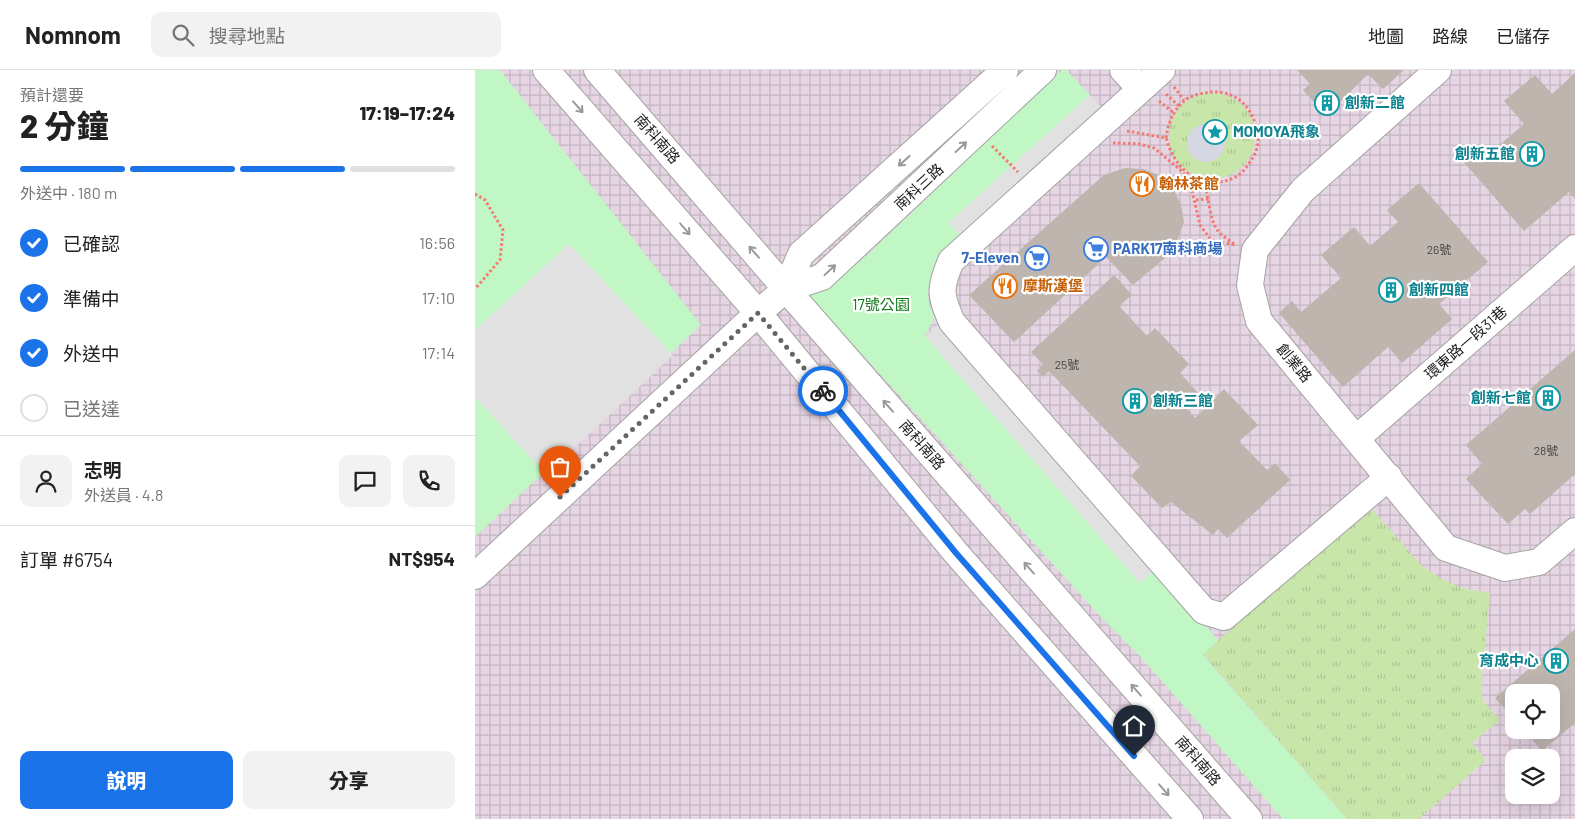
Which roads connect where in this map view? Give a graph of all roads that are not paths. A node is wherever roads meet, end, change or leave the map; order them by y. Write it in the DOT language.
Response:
graph roads {
  1 [pos="546,70"];
  2 [pos="597,70"];
  3 [pos="1005,70"];
  4 [pos="1043,70"];
  5 [pos="1123,70"];
  6 [pos="1162,70"];
  7 [pos="1437,70"];
  8 [pos="1141,89"];
  9 [pos="1575,248"];
  10 [pos="786,289"];
  11 [pos="758,313"];
  12 [pos="1357,438"];
  13 [pos="1389,477"];
  14 [pos="1575,531"];
  15 [pos="475,576"];
  16 [pos="1190,819"];
  17 [pos="1249,819"];
  1 -- 11 [label="street, one-way"];
  10 -- 2 [label="street, 南科南路, one-way"];
  3 -- 10 [label="street, 南科三路, one-way"];
  10 -- 4 [label="street, 南科三路, one-way"];
  5 -- 8 [label="street"];
  6 -- 8 [label="street"];
  7 -- 12 [label="street, 創業路"];
  8 -- 13 [label="street"];
  9 -- 12 [label="street, 環東路一段31巷"];
  10 -- 11 [label="street, 南科三路"];
  17 -- 10 [label="street, 南科南路, one-way"];
  11 -- 15 [label="street, 南科三路"];
  11 -- 16 [label="street, one-way"];
  12 -- 13 [label="street, 創業路"];
  13 -- 14 [label="street, 創業路"];
}
